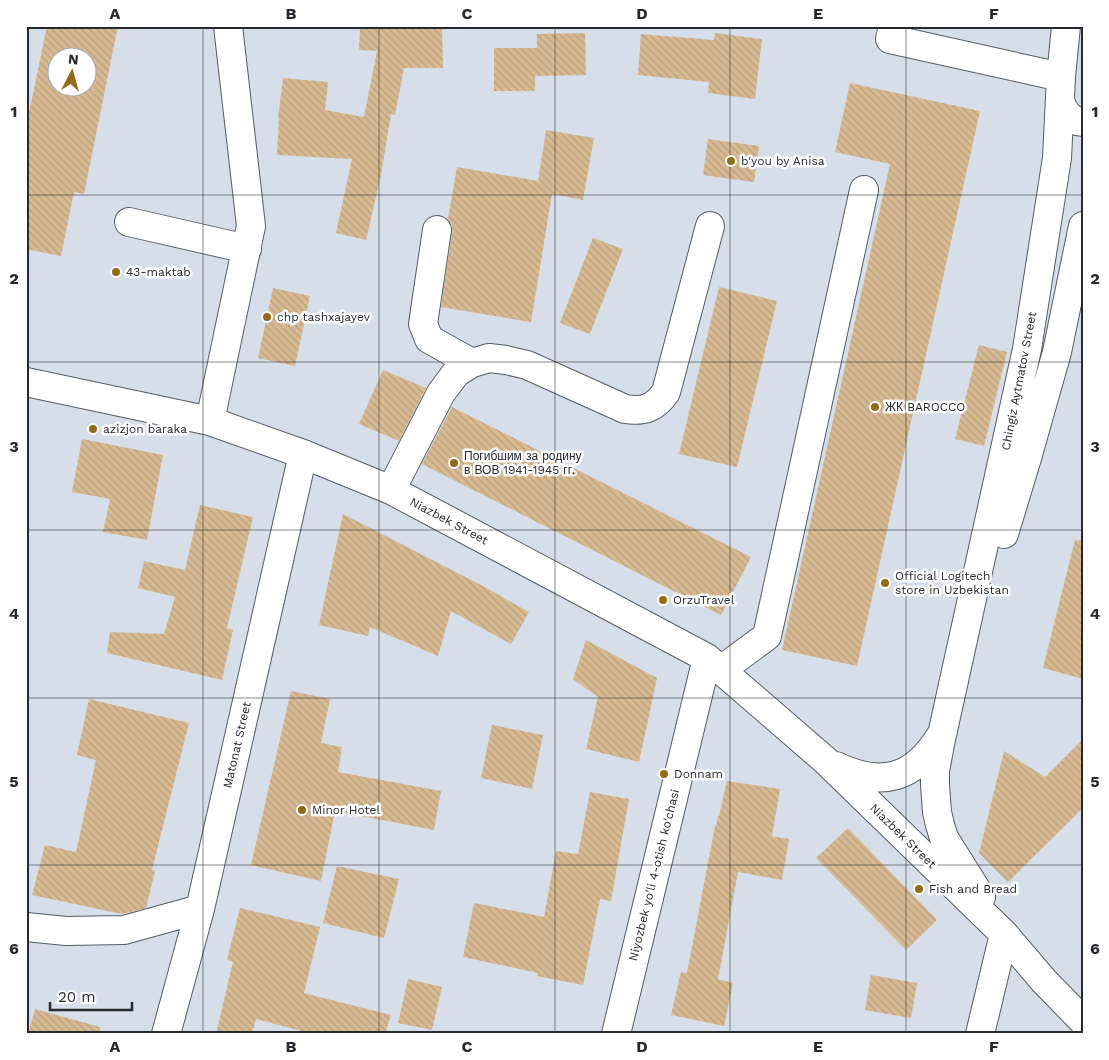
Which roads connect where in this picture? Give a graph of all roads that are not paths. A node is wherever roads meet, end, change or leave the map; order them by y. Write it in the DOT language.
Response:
graph roads {
  1 [pos="228,26"];
  2 [pos="893,26"];
  3 [pos="1066,26"];
  4 [pos="1060,88"];
  5 [pos="1083,122"];
  6 [pos="864,190"];
  7 [pos="129,222"];
  8 [pos="710,226"];
  9 [pos="1083,226"];
  10 [pos="437,230"];
  11 [pos="247,249"];
  12 [pos="472,363"];
  13 [pos="26,382"];
  14 [pos="210,421"];
  15 [pos="303,454"];
  16 [pos="391,490"];
  17 [pos="714,664"];
  18 [pos="943,730"];
  19 [pos="825,760"];
  20 [pos="200,909"];
  21 [pos="26,927"];
  22 [pos="1004,934"];
  23 [pos="1083,1021"];
  24 [pos="166,1034"];
  25 [pos="616,1034"];
  26 [pos="980,1034"];
  1 -- 11 [label="street"];
  2 -- 4 [label="street"];
  3 -- 4 [label="street, Chingiz Aytmatov Street"];
  4 -- 5 [label="street"];
  4 -- 18 [label="street, Chingiz Aytmatov Street"];
  6 -- 17 [label="street"];
  7 -- 11 [label="street"];
  8 -- 12 [label="street"];
  9 -- 18 [label="street, Chingiz Aytmatov Street"];
  10 -- 12 [label="street"];
  11 -- 14 [label="street"];
  12 -- 16 [label="street"];
  13 -- 14 [label="street, Niazbek Street"];
  14 -- 15 [label="street, Niazbek Street"];
  15 -- 16 [label="street, Niazbek Street"];
  15 -- 20 [label="street, Matonat Street"];
  16 -- 17 [label="street, Niazbek Street"];
  17 -- 19 [label="street, Niazbek Street"];
  17 -- 25 [label="street, Niyozbek yo'li 4-otish ko'chasi"];
  18 -- 19 [label="street, Niazbek Street"];
  18 -- 22 [label="street, Chingiz Aytmatov Street"];
  19 -- 22 [label="street, Niazbek Street"];
  20 -- 21 [label="street"];
  20 -- 24 [label="street, Matonat Street"];
  22 -- 23 [label="street, Niazbek Street"];
  22 -- 26 [label="street"];
}
